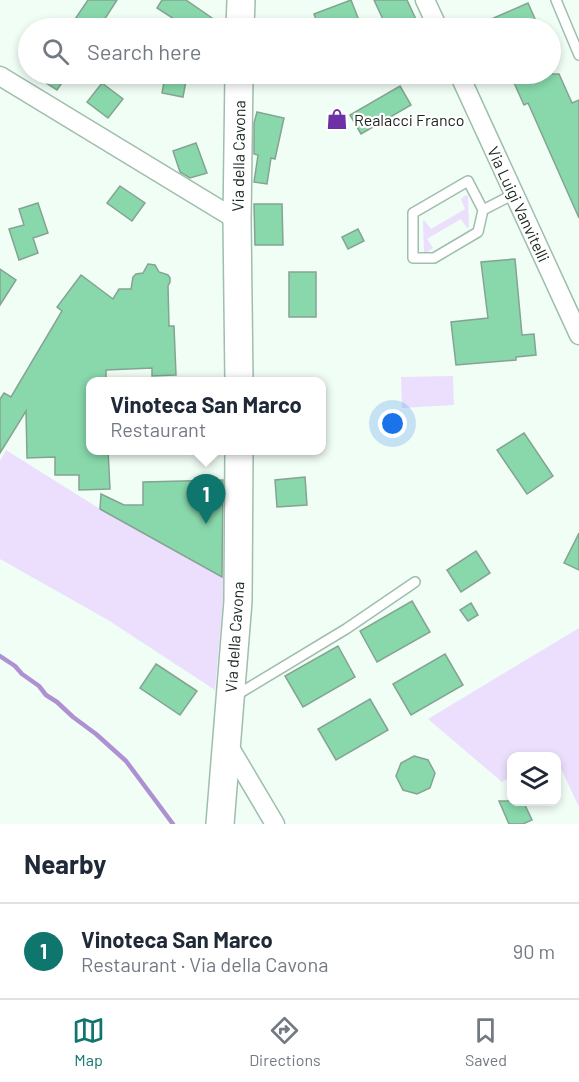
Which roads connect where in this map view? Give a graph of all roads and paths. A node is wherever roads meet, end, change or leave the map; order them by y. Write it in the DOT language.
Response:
graph roads {
  1 [pos="241,0"];
  2 [pos="425,0"];
  3 [pos="556,0"];
  4 [pos="240,18"];
  5 [pos="433,18"];
  6 [pos="579,55"];
  7 [pos="0,76"];
  8 [pos="239,84"];
  9 [pos="464,84"];
  10 [pos="514,194"];
  11 [pos="483,210"];
  12 [pos="237,220"];
  13 [pos="579,335"];
  14 [pos="239,377"];
  15 [pos="239,455"];
  16 [pos="415,582"];
  17 [pos="230,699"];
  18 [pos="227,743"];
  19 [pos="220,824"];
  20 [pos="275,824"];
  1 -- 4 [label="main road"];
  2 -- 5 [label="street"];
  3 -- 6 [label="lane"];
  7 -- 12 [label="street"];
  8 -- 12 [label="main road, Via della Cavona"];
  9 -- 10 [label="street, Via Luigi Vanvitelli"];
  10 -- 11 [label="lane"];
  10 -- 13 [label="street, Via Luigi Vanvitelli"];
  11 -- 11 [label="lane"];
  12 -- 14 [label="main road, Via della Cavona"];
  15 -- 17 [label="main road, Via della Cavona"];
  16 -- 17 [label="lane"];
  17 -- 18 [label="main road, Via della Cavona"];
  18 -- 19 [label="main road, Via della Cavona"];
  18 -- 20 [label="street"];
}
